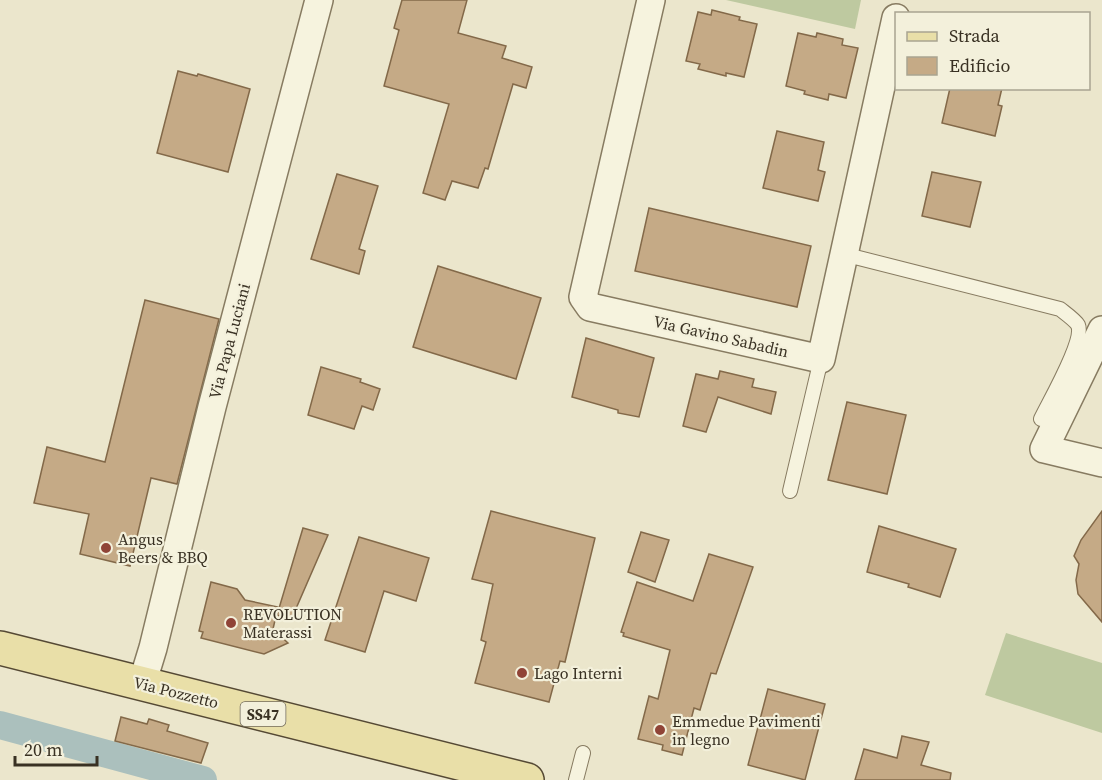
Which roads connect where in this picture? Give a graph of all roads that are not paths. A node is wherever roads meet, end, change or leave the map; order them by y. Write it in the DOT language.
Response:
graph roads {
  1 [pos="319,0"];
  2 [pos="651,0"];
  3 [pos="895,25"];
  4 [pos="843,254"];
  5 [pos="1102,330"];
  6 [pos="821,359"];
  7 [pos="1041,419"];
  8 [pos="1102,463"];
  9 [pos="790,490"];
  10 [pos="0,648"];
  11 [pos="142,684"];
  12 [pos="583,753"];
  13 [pos="526,780"];
  14 [pos="576,780"];
  1 -- 11 [label="street, Via Papa Luciani"];
  2 -- 6 [label="street, Via Gavino Sabadin"];
  3 -- 4 [label="street"];
  4 -- 6 [label="street"];
  4 -- 7 [label="lane"];
  5 -- 8 [label="street"];
  6 -- 9 [label="lane"];
  10 -- 11 [label="main road, Via Pozzetto / SS47"];
  11 -- 13 [label="main road, Via Pozzetto / SS47"];
  12 -- 14 [label="lane"];
}
